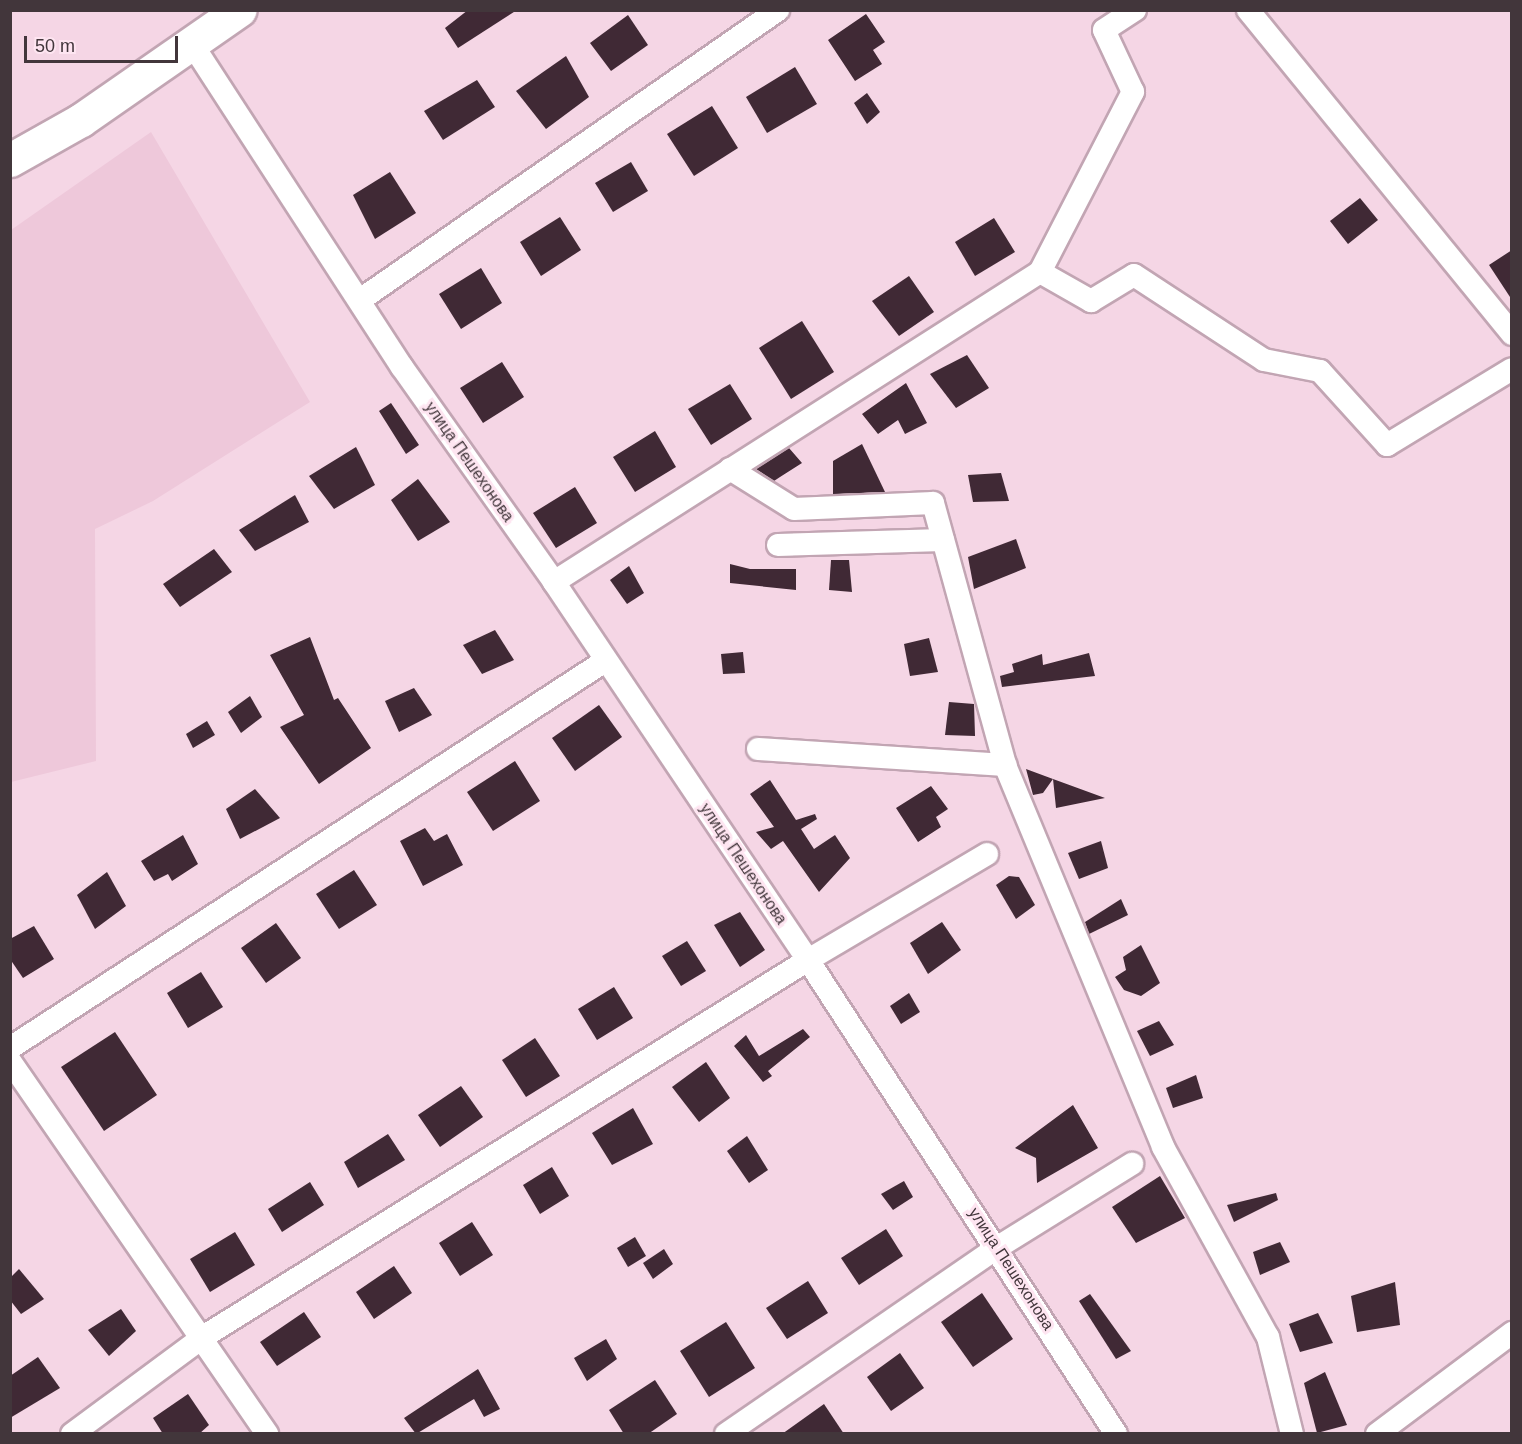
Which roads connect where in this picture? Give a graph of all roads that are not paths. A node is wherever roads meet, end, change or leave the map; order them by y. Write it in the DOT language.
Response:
graph roads {
  1 [pos="778,10"];
  2 [pos="1135,10"];
  3 [pos="1248,10"];
  4 [pos="223,15"];
  5 [pos="192,44"];
  6 [pos="10,160"];
  7 [pos="1040,272"];
  8 [pos="360,300"];
  9 [pos="1512,334"];
  10 [pos="1512,369"];
  11 [pos="730,469"];
  12 [pos="943,540"];
  13 [pos="778,544"];
  14 [pos="554,582"];
  15 [pos="605,661"];
  16 [pos="758,750"];
  17 [pos="1005,765"];
  18 [pos="987,854"];
  19 [pos="808,960"];
  20 [pos="10,1048"];
  21 [pos="10,1061"];
  22 [pos="1132,1164"];
  23 [pos="998,1247"];
  24 [pos="1512,1333"];
  25 [pos="202,1337"];
  26 [pos="72,1434"];
  27 [pos="267,1434"];
  28 [pos="726,1434"];
  29 [pos="1116,1434"];
  30 [pos="1292,1434"];
  31 [pos="1377,1434"];
  1 -- 8 [label="street"];
  2 -- 7 [label="street"];
  3 -- 9 [label="street"];
  4 -- 5 [label="main road"];
  5 -- 6 [label="main road"];
  5 -- 8 [label="street, улица Пешехонова"];
  7 -- 10 [label="street"];
  7 -- 11 [label="street"];
  8 -- 14 [label="street, улица Пешехонова"];
  11 -- 12 [label="street"];
  11 -- 14 [label="street"];
  12 -- 13 [label="street"];
  12 -- 17 [label="street"];
  14 -- 15 [label="street, улица Пешехонова"];
  15 -- 19 [label="street, улица Пешехонова"];
  15 -- 20 [label="street"];
  16 -- 17 [label="street"];
  17 -- 30 [label="street"];
  18 -- 19 [label="street"];
  19 -- 23 [label="street, улица Пешехонова"];
  19 -- 25 [label="street"];
  21 -- 25 [label="street"];
  22 -- 23 [label="street"];
  23 -- 28 [label="street"];
  23 -- 29 [label="street, улица Пешехонова"];
  24 -- 31 [label="street"];
  25 -- 26 [label="street"];
  25 -- 27 [label="street"];
}
